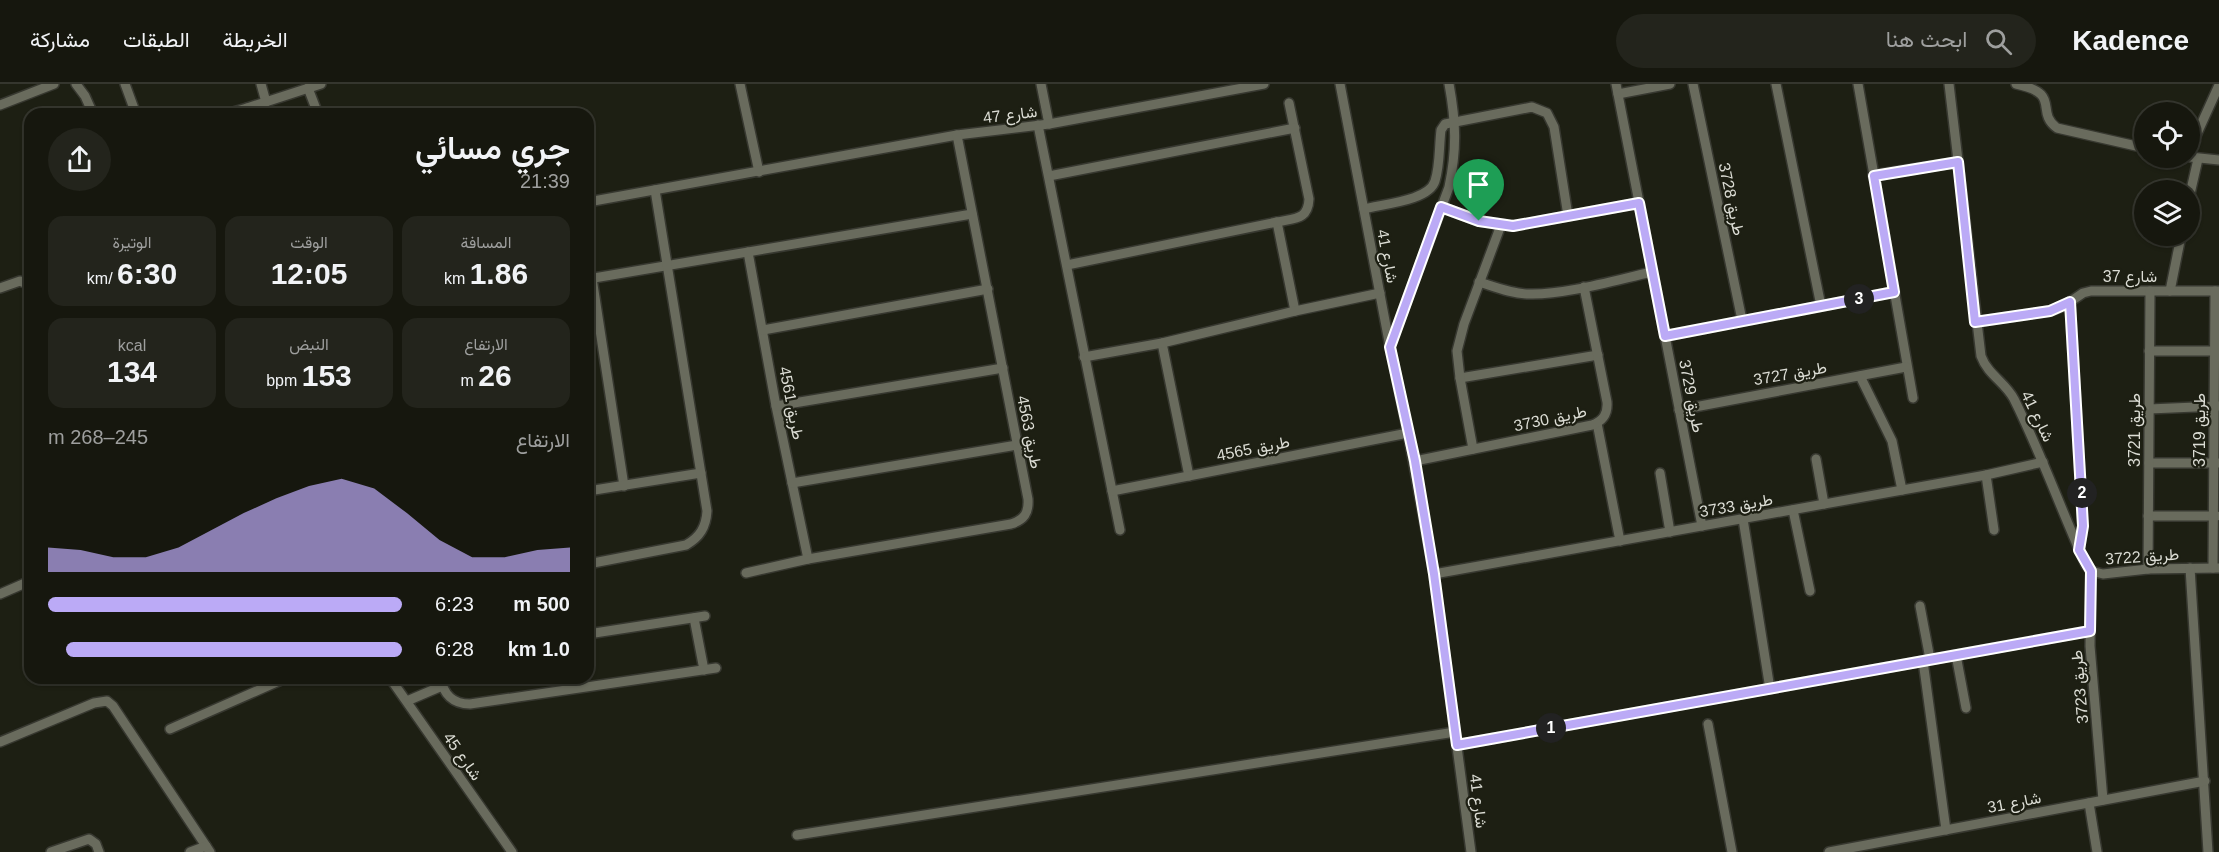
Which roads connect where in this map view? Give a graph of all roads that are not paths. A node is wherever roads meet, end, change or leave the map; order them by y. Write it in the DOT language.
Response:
graph roads {
  1 [pos="54,84"];
  2 [pos="76,84"];
  3 [pos="124,84"];
  4 [pos="261,84"];
  5 [pos="321,84"];
  6 [pos="740,84"];
  7 [pos="1041,84"];
  8 [pos="1264,84"];
  9 [pos="1340,84"];
  10 [pos="1449,84"];
  11 [pos="1670,84"];
  12 [pos="1693,84"];
  13 [pos="1776,84"];
  14 [pos="1858,84"];
  15 [pos="1949,84"];
  16 [pos="2016,84"];
  17 [pos="2219,85"];
  18 [pos="308,88"];
  19 [pos="1617,89"];
  20 [pos="266,102"];
  21 [pos="1289,103"];
  22 [pos="0,105"];
  23 [pos="90,108"];
  24 [pos="134,108"];
  25 [pos="254,108"];
  26 [pos="316,108"];
  27 [pos="1455,121"];
  28 [pos="1049,124"];
  29 [pos="1038,126"];
  30 [pos="2200,127"];
  31 [pos="1295,128"];
  32 [pos="957,135"];
  33 [pos="2134,146"];
  34 [pos="2200,158"];
  35 [pos="2219,160"];
  36 [pos="1958,162"];
  37 [pos="759,172"];
  38 [pos="1049,176"];
  39 [pos="1874,176"];
  40 [pos="655,190"];
  41 [pos="594,201"];
  42 [pos="1639,203"];
  43 [pos="1441,207"];
  44 [pos="1364,208"];
  45 [pos="972,214"];
  46 [pos="1568,216"];
  47 [pos="1277,222"];
  48 [pos="1501,225"];
  49 [pos="2179,246"];
  50 [pos="748,252"];
  51 [pos="1066,265"];
  52 [pos="666,267"];
  53 [pos="1652,272"];
  54 [pos="594,277"];
  55 [pos="1479,282"];
  56 [pos="24,283"];
  57 [pos="1584,287"];
  58 [pos="0,288"];
  59 [pos="988,290"];
  60 [pos="2150,291"];
  61 [pos="2170,291"];
  62 [pos="2217,291"];
  63 [pos="1894,292"];
  64 [pos="1380,293"];
  65 [pos="594,302"];
  66 [pos="2070,302"];
  67 [pos="1821,306"];
  68 [pos="1295,311"];
  69 [pos="1742,320"];
  70 [pos="1975,322"];
  71 [pos="763,330"];
  72 [pos="1665,336"];
  73 [pos="1162,343"];
  74 [pos="1390,347"];
  75 [pos="2150,351"];
  76 [pos="2217,351"];
  77 [pos="1598,355"];
  78 [pos="1084,357"];
  79 [pos="1906,367"];
  80 [pos="1003,368"];
  81 [pos="1860,376"];
  82 [pos="1460,378"];
  83 [pos="1913,398"];
  84 [pos="776,406"];
  85 [pos="2216,406"];
  86 [pos="2149,409"];
  87 [pos="1679,410"];
  88 [pos="1597,423"];
  89 [pos="1404,434"];
  90 [pos="1017,445"];
  91 [pos="1473,449"];
  92 [pos="1816,459"];
  93 [pos="1415,461"];
  94 [pos="2043,462"];
  95 [pos="2149,463"];
  96 [pos="2216,463"];
  97 [pos="701,473"];
  98 [pos="1660,473"];
  99 [pos="1986,475"];
  100 [pos="1189,476"];
  101 [pos="792,483"];
  102 [pos="624,486"];
  103 [pos="594,490"];
  104 [pos="1112,490"];
  105 [pos="1902,490"];
  106 [pos="1824,504"];
  107 [pos="1793,510"];
  108 [pos="2148,516"];
  109 [pos="2216,516"];
  110 [pos="1743,519"];
  111 [pos="1702,526"];
  112 [pos="1120,530"];
  113 [pos="1994,530"];
  114 [pos="1670,532"];
  115 [pos="1620,541"];
  116 [pos="2079,550"];
  117 [pos="808,559"];
  118 [pos="594,563"];
  119 [pos="2190,568"];
  120 [pos="2216,568"];
  121 [pos="2148,569"];
  122 [pos="2091,571"];
  123 [pos="746,573"];
  124 [pos="1434,574"];
  125 [pos="24,584"];
  126 [pos="1810,591"];
  127 [pos="0,594"];
  128 [pos="1920,606"];
  129 [pos="705,616"];
  130 [pos="694,618"];
  131 [pos="2090,631"];
  132 [pos="594,633"];
  133 [pos="1956,655"];
  134 [pos="1927,660"];
  135 [pos="716,668"];
  136 [pos="704,670"];
  137 [pos="272,684"];
  138 [pos="394,684"];
  139 [pos="438,684"];
  140 [pos="443,684"];
  141 [pos="1770,689"];
  142 [pos="407,701"];
  143 [pos="1966,708"];
  144 [pos="1708,724"];
  145 [pos="170,729"];
  146 [pos="1455,732"];
  147 [pos="0,742"];
  148 [pos="1457,745"];
  149 [pos="2205,781"];
  150 [pos="2103,800"];
  151 [pos="2089,803"];
  152 [pos="1946,830"];
  153 [pos="797,836"];
  154 [pos="1892,840"];
  155 [pos="208,849"];
  156 [pos="51,852"];
  157 [pos="99,852"];
  158 [pos="190,852"];
  159 [pos="512,852"];
  160 [pos="1471,852"];
  161 [pos="1732,852"];
  162 [pos="1829,852"];
  163 [pos="1893,852"];
  164 [pos="2097,852"];
  165 [pos="2208,852"];
  1 -- 22 [label="street"];
  2 -- 23 [label="street"];
  3 -- 24 [label="street"];
  4 -- 20 [label="street"];
  5 -- 18 [label="street"];
  6 -- 37 [label="street"];
  7 -- 28 [label="street"];
  8 -- 28 [label="street, شارع 47"];
  9 -- 44 [label="street, شارع 41"];
  10 -- 27 [label="street"];
  11 -- 19 [label="street, طريق 3729"];
  12 -- 69 [label="street, طريق 3728"];
  13 -- 67 [label="street"];
  14 -- 39 [label="street"];
  15 -- 36 [label="street, شارع 41"];
  16 -- 33 [label="street"];
  17 -- 30 [label="street"];
  18 -- 20 [label="street"];
  18 -- 26 [label="street"];
  19 -- 42 [label="street, طريق 3729"];
  20 -- 25 [label="street"];
  21 -- 31 [label="street"];
  27 -- 43 [label="street"];
  27 -- 44 [label="street"];
  27 -- 46 [label="street"];
  28 -- 29 [label="street, شارع 47"];
  29 -- 32 [label="street, شارع 47"];
  29 -- 38 [label="street"];
  31 -- 38 [label="street"];
  31 -- 47 [label="street"];
  32 -- 37 [label="street, شارع 47"];
  32 -- 45 [label="street, طريق 4563"];
  34 -- 35 [label="street"];
  36 -- 39 [label="street"];
  36 -- 70 [label="street, شارع 41"];
  37 -- 40 [label="street, شارع 47"];
  38 -- 51 [label="street"];
  39 -- 63 [label="street"];
  40 -- 41 [label="street, شارع 47"];
  40 -- 52 [label="street"];
  42 -- 46 [label="street"];
  42 -- 53 [label="street, طريق 3729"];
  43 -- 48 [label="street"];
  43 -- 74 [label="street"];
  44 -- 64 [label="street, شارع 41"];
  45 -- 50 [label="street"];
  45 -- 59 [label="street, طريق 4563"];
  46 -- 48 [label="street"];
  47 -- 51 [label="street"];
  47 -- 68 [label="street"];
  48 -- 55 [label="street"];
  49 -- 61 [label="street"];
  50 -- 52 [label="street"];
  50 -- 71 [label="street, طريق 4561"];
  51 -- 78 [label="street"];
  52 -- 54 [label="street"];
  52 -- 97 [label="street"];
  53 -- 57 [label="street"];
  53 -- 72 [label="street, طريق 3729"];
  55 -- 57 [label="street"];
  55 -- 82 [label="street"];
  56 -- 58 [label="street"];
  57 -- 77 [label="street, طريق 3730"];
  59 -- 71 [label="street"];
  59 -- 80 [label="street, طريق 4563"];
  60 -- 61 [label="street, شارع 37"];
  60 -- 66 [label="street, شارع 37"];
  60 -- 75 [label="street, طريق 3721"];
  61 -- 62 [label="street, شارع 37"];
  62 -- 76 [label="street, طريق 3719"];
  63 -- 67 [label="street"];
  63 -- 79 [label="street"];
  64 -- 68 [label="street"];
  64 -- 74 [label="street, شارع 41"];
  65 -- 102 [label="street"];
  66 -- 70 [label="street, شارع 37"];
  66 -- 116 [label="street"];
  67 -- 69 [label="street"];
  68 -- 73 [label="street"];
  69 -- 72 [label="street"];
  70 -- 94 [label="street, شارع 41"];
  71 -- 84 [label="street, طريق 4561"];
  72 -- 87 [label="street, طريق 3729"];
  73 -- 78 [label="street"];
  73 -- 100 [label="street"];
  74 -- 89 [label="street, شارع 41"];
  75 -- 76 [label="street"];
  75 -- 86 [label="street, طريق 3721"];
  76 -- 85 [label="street, طريق 3719"];
  77 -- 82 [label="street"];
  77 -- 88 [label="street, طريق 3730"];
  78 -- 104 [label="street"];
  79 -- 81 [label="street, طريق 3727"];
  79 -- 83 [label="street"];
  80 -- 84 [label="street"];
  80 -- 90 [label="street, طريق 4563"];
  81 -- 87 [label="street, طريق 3727"];
  81 -- 105 [label="street"];
  82 -- 91 [label="street"];
  84 -- 101 [label="street, طريق 4561"];
  85 -- 86 [label="street"];
  85 -- 96 [label="street, طريق 3719"];
  86 -- 95 [label="street, طريق 3721"];
  87 -- 111 [label="street, طريق 3729"];
  88 -- 91 [label="street, طريق 3730"];
  88 -- 115 [label="street"];
  89 -- 93 [label="street, شارع 41"];
  89 -- 100 [label="street, طريق 4565"];
  90 -- 101 [label="street"];
  90 -- 117 [label="street, طريق 4563"];
  91 -- 93 [label="street, طريق 3730"];
  92 -- 106 [label="street"];
  93 -- 124 [label="street, شارع 41"];
  94 -- 99 [label="street, طريق 3733"];
  94 -- 116 [label="street, شارع 41"];
  95 -- 96 [label="street"];
  95 -- 108 [label="street, طريق 3721"];
  96 -- 109 [label="street, طريق 3719"];
  97 -- 102 [label="street"];
  97 -- 118 [label="street"];
  98 -- 114 [label="street"];
  99 -- 105 [label="street, طريق 3733"];
  99 -- 113 [label="street"];
  100 -- 104 [label="street, طريق 4565"];
  101 -- 117 [label="street, طريق 4561"];
  102 -- 103 [label="street"];
  104 -- 112 [label="street"];
  105 -- 106 [label="street, طريق 3733"];
  106 -- 107 [label="street, طريق 3733"];
  107 -- 110 [label="street, طريق 3733"];
  107 -- 126 [label="street"];
  108 -- 109 [label="street"];
  108 -- 121 [label="street, طريق 3721"];
  109 -- 120 [label="street, طريق 3719"];
  110 -- 111 [label="street, طريق 3733"];
  110 -- 141 [label="street"];
  111 -- 114 [label="street, طريق 3733"];
  114 -- 115 [label="street, طريق 3733"];
  115 -- 124 [label="street, طريق 3733"];
  116 -- 122 [label="street, طريق 3722"];
  117 -- 123 [label="street, طريق 4563"];
  119 -- 120 [label="street, طريق 3722"];
  119 -- 121 [label="street, طريق 3722"];
  119 -- 149 [label="street"];
  121 -- 122 [label="street, طريق 3722"];
  122 -- 131 [label="street, طريق 3723"];
  124 -- 146 [label="street, شارع 41"];
  125 -- 127 [label="street"];
  128 -- 134 [label="street"];
  129 -- 130 [label="street"];
  130 -- 132 [label="street"];
  130 -- 136 [label="street"];
  131 -- 133 [label="street"];
  131 -- 150 [label="street, طريق 3723"];
  133 -- 134 [label="street"];
  133 -- 143 [label="street"];
  134 -- 141 [label="street"];
  134 -- 152 [label="street"];
  135 -- 136 [label="street"];
  136 -- 140 [label="street"];
  137 -- 145 [label="street"];
  138 -- 142 [label="street, شارع 45"];
  139 -- 142 [label="street"];
  141 -- 148 [label="street"];
  142 -- 159 [label="street, شارع 45"];
  144 -- 161 [label="street"];
  146 -- 148 [label="street, شارع 41"];
  146 -- 153 [label="street"];
  147 -- 155 [label="street"];
  148 -- 160 [label="street, شارع 41"];
  149 -- 150 [label="street, شارع 31"];
  149 -- 165 [label="street"];
  150 -- 151 [label="street, شارع 31"];
  151 -- 152 [label="street, شارع 31"];
  151 -- 164 [label="street"];
  152 -- 154 [label="street, شارع 31"];
  154 -- 162 [label="street, شارع 31"];
  154 -- 163 [label="street"];
  155 -- 158 [label="street"];
  156 -- 157 [label="street"];
}
